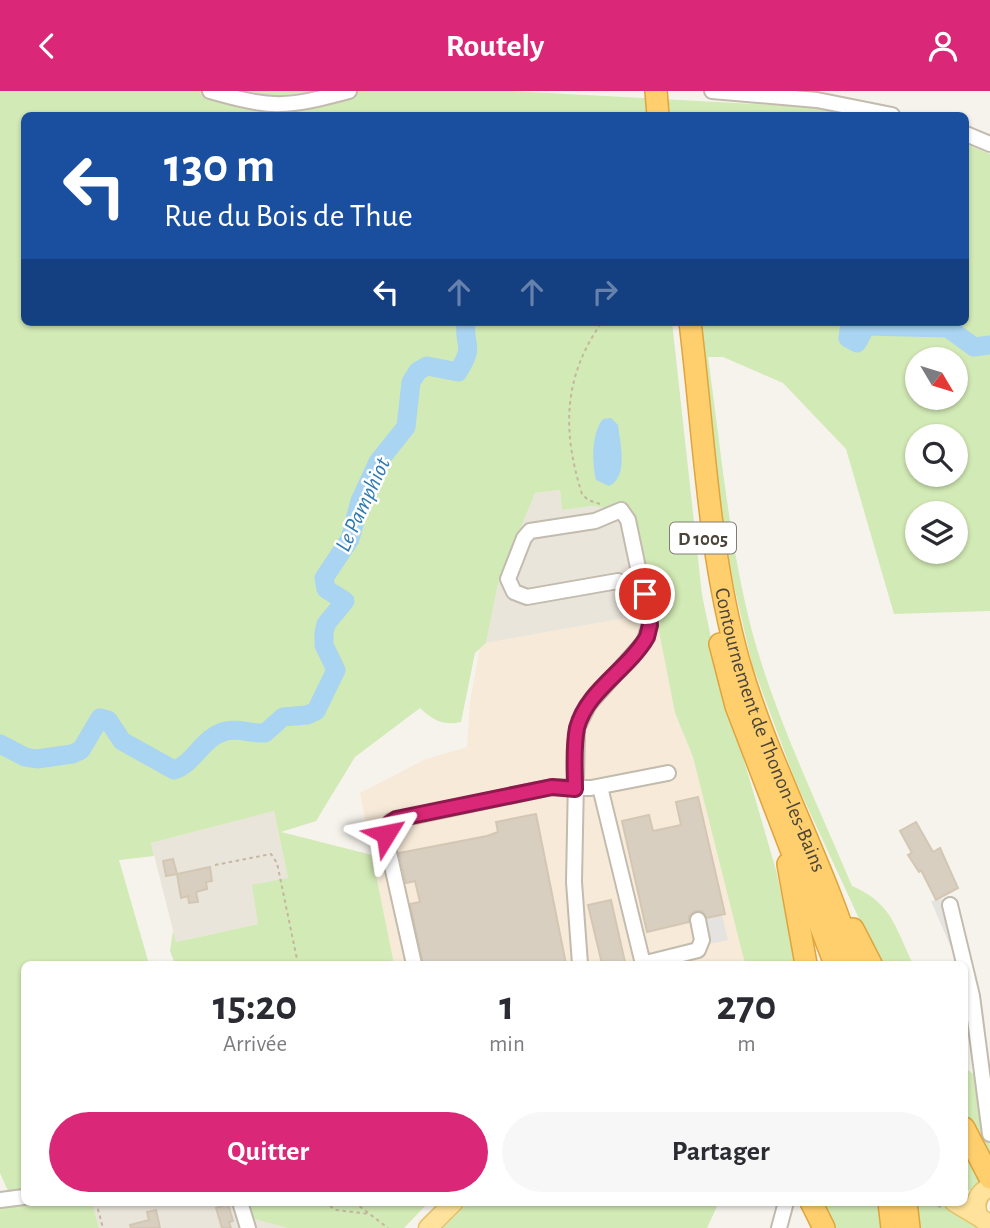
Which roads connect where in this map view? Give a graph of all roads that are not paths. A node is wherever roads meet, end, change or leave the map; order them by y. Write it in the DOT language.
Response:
graph roads {
  1 [pos="210,91"];
  2 [pos="349,91"];
  3 [pos="656,91"];
  4 [pos="665,91"];
  5 [pos="712,91"];
  6 [pos="658,112"];
  7 [pos="666,112"];
  8 [pos="877,112"];
  9 [pos="969,135"];
  10 [pos="990,144"];
  11 [pos="682,326"];
  12 [pos="690,326"];
  13 [pos="691,366"];
  14 [pos="618,581"];
  15 [pos="668,773"];
  16 [pos="600,787"];
  17 [pos="575,789"];
  18 [pos="778,814"];
  19 [pos="810,845"];
  20 [pos="950,905"];
  21 [pos="698,920"];
  22 [pos="413,961"];
  23 [pos="580,961"];
  24 [pos="641,961"];
  25 [pos="654,961"];
  26 [pos="805,961"];
  27 [pos="834,961"];
  28 [pos="853,961"];
  29 [pos="869,961"];
  30 [pos="964,961"];
  31 [pos="968,979"];
  32 [pos="990,1134"];
  33 [pos="968,1138"];
  34 [pos="988,1185"];
  35 [pos="968,1193"];
  36 [pos="21,1197"];
  37 [pos="0,1200"];
  38 [pos="241,1206"];
  39 [pos="450,1206"];
  40 [pos="785,1206"];
  41 [pos="813,1206"];
  42 [pos="960,1206"];
  43 [pos="984,1221"];
  44 [pos="248,1228"];
  45 [pos="428,1228"];
  46 [pos="779,1228"];
  47 [pos="824,1228"];
  1 -- 2 [label="street"];
  3 -- 6 [label="highway"];
  4 -- 7 [label="highway"];
  5 -- 8 [label="street"];
  9 -- 10 [label="street"];
  11 -- 13 [label="highway, Contournement de Thonon-les-Bains / D 1005"];
  12 -- 13 [label="highway, Contournement de Thonon-les-Bains / D 1005"];
  13 -- 18 [label="highway, Contournement de Thonon-les-Bains / D 1005"];
  13 -- 19 [label="highway, Contournement de Thonon-les-Bains / D 1005"];
  14 -- 17 [label="street"];
  15 -- 16 [label="street"];
  16 -- 17 [label="street"];
  16 -- 24 [label="street"];
  17 -- 22 [label="street"];
  17 -- 23 [label="street"];
  18 -- 26 [label="highway"];
  18 -- 27 [label="highway, Contournement de Thonon-les-Bains / D 1005"];
  19 -- 28 [label="highway, Contournement de Thonon-les-Bains / D 1005"];
  19 -- 29 [label="highway"];
  20 -- 30 [label="street"];
  21 -- 25 [label="street"];
  31 -- 32 [label="street"];
  33 -- 34 [label="highway"];
  34 -- 35 [label="main road"];
  34 -- 43 [label="main road"];
  36 -- 37 [label="street"];
  38 -- 44 [label="street"];
  39 -- 45 [label="main road"];
  40 -- 46 [label="street"];
  41 -- 47 [label="highway"];
  42 -- 43 [label="main road"];
}
